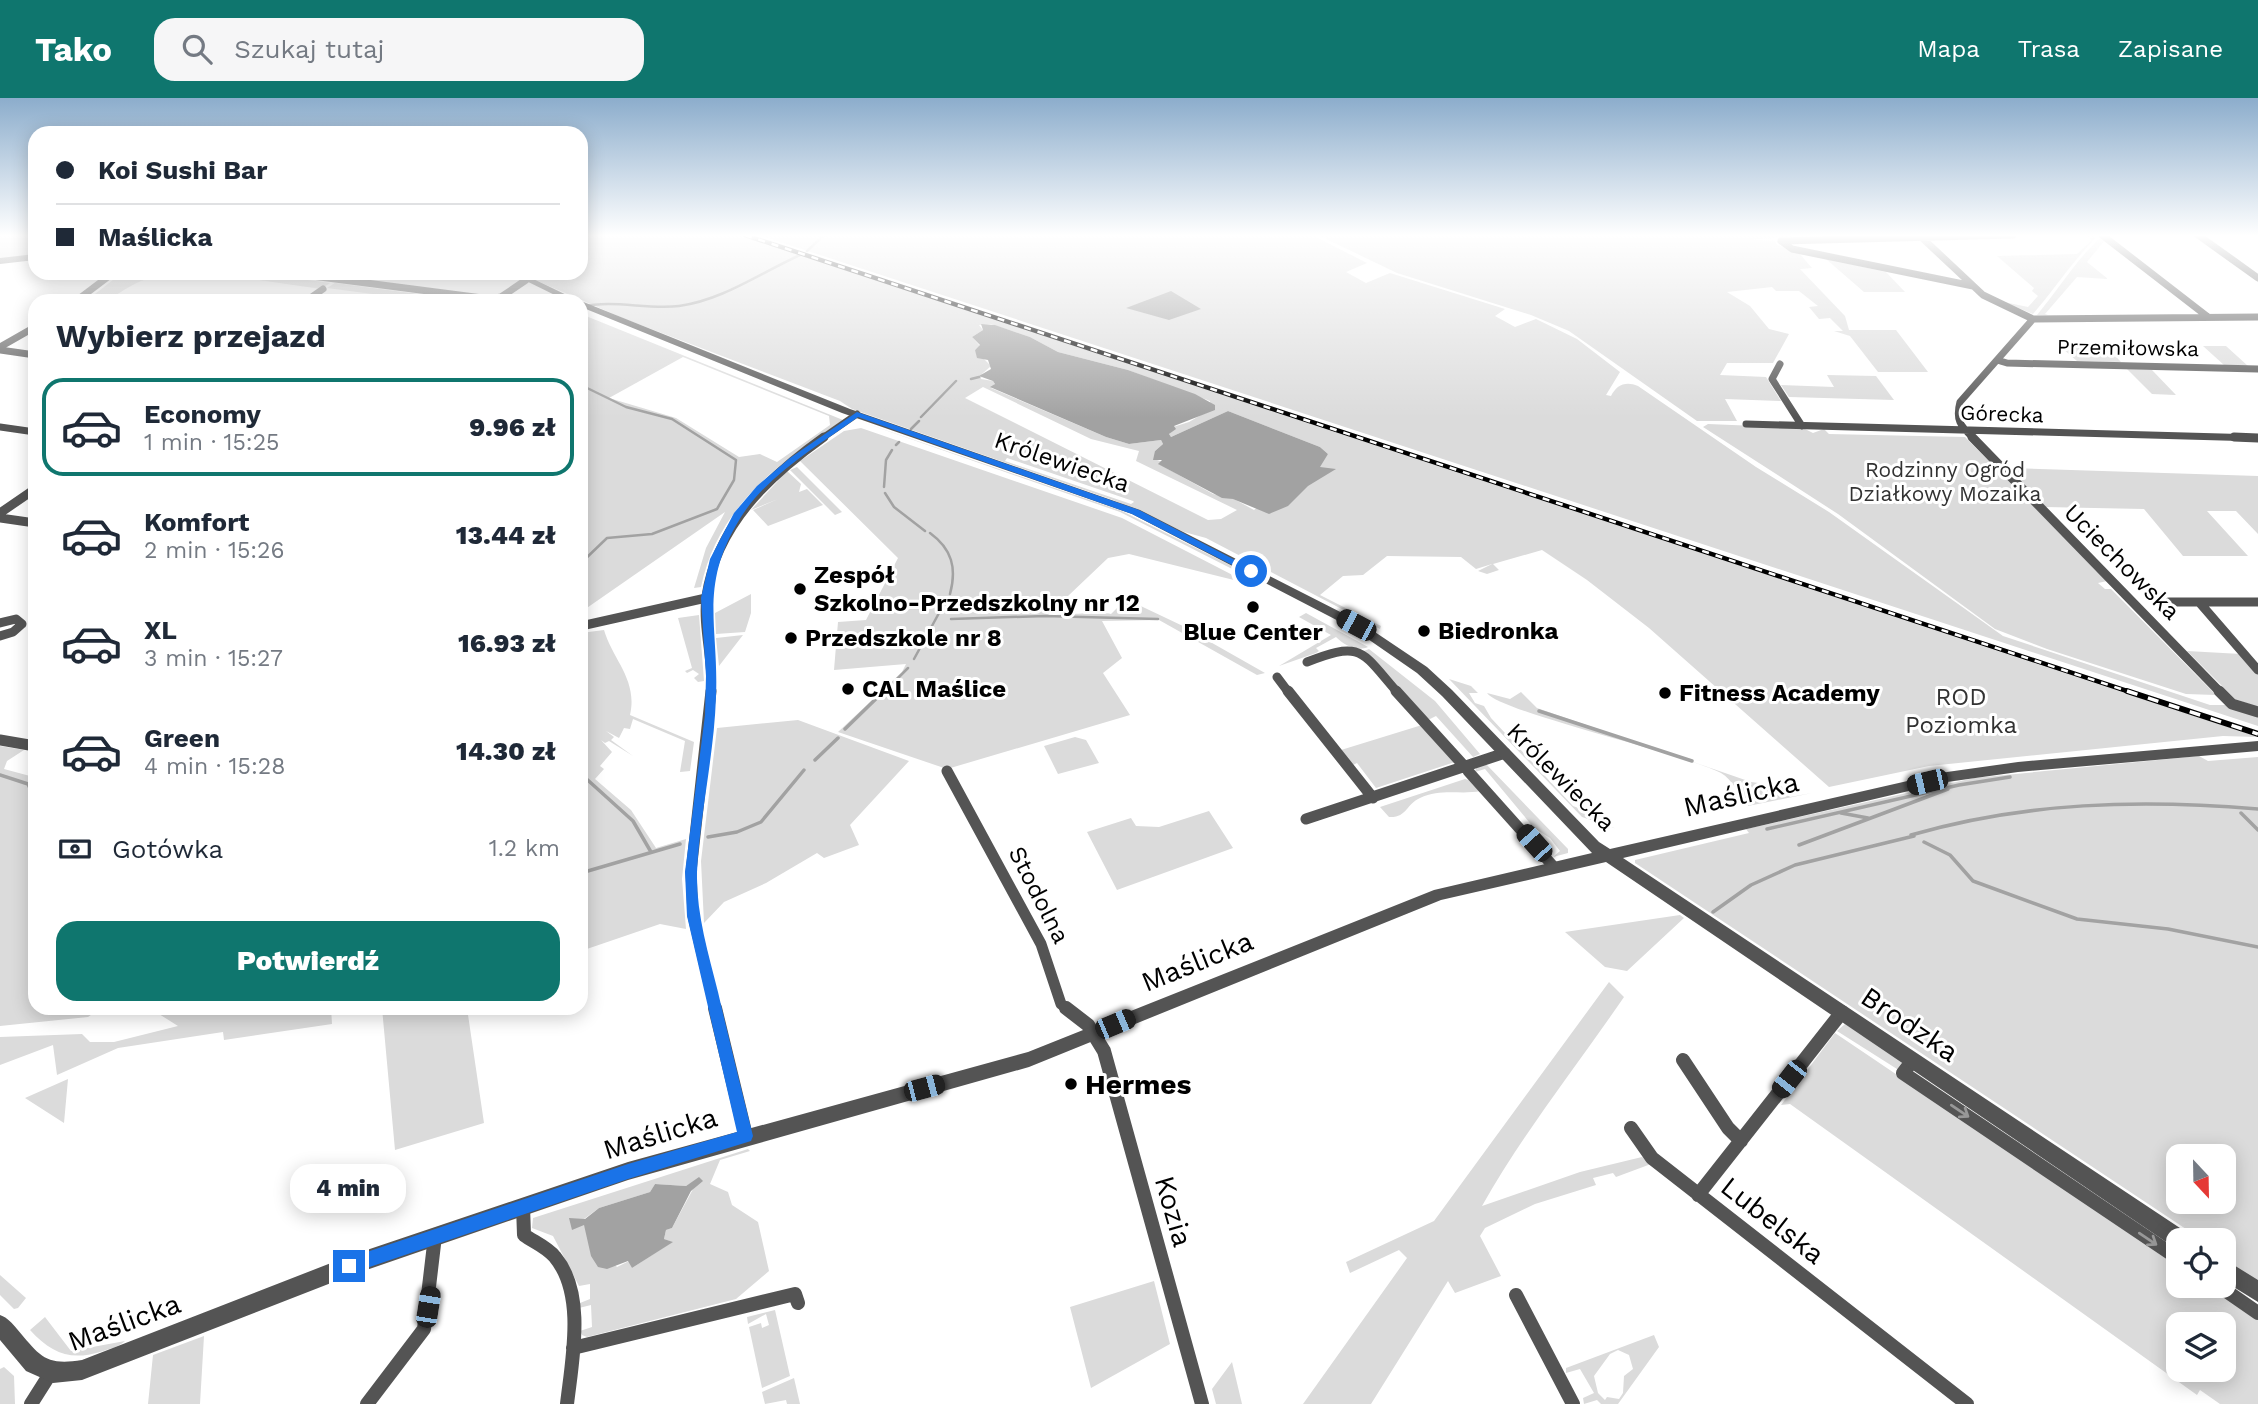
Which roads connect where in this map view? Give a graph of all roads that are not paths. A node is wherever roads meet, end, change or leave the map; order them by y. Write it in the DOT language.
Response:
graph roads {
  1 [pos="1986,296"];
  2 [pos="2181,296"];
  3 [pos="588,307"];
  4 [pos="2208,317"];
  5 [pos="2258,317"];
  6 [pos="2033,319"];
  7 [pos="28,331"];
  8 [pos="0,349"];
  9 [pos="28,354"];
  10 [pos="1997,360"];
  11 [pos="1780,364"];
  12 [pos="2258,369"];
  13 [pos="857,414"];
  14 [pos="1746,424"];
  15 [pos="1802,426"];
  16 [pos="0,427"];
  17 [pos="1964,430"];
  18 [pos="28,431"];
  19 [pos="2258,438"];
  20 [pos="28,494"];
  21 [pos="0,515"];
  22 [pos="28,521"];
  23 [pos="706,598"];
  24 [pos="2169,602"];
  25 [pos="2199,602"];
  26 [pos="2258,602"];
  27 [pos="0,623"];
  28 [pos="588,624"];
  29 [pos="0,636"];
  30 [pos="1307,662"];
  31 [pos="2258,670"];
  32 [pos="1277,677"];
  33 [pos="2258,712"];
  34 [pos="0,740"];
  35 [pos="28,745"];
  36 [pos="2258,746"];
  37 [pos="1505,753"];
  38 [pos="1466,769"];
  39 [pos="947,771"];
  40 [pos="1373,797"];
  41 [pos="1306,819"];
  42 [pos="1606,854"];
  43 [pos="1553,866"];
  44 [pos="1842,1012"];
  45 [pos="1094,1033"];
  46 [pos="1683,1060"];
  47 [pos="1913,1060"];
  48 [pos="1631,1128"];
  49 [pos="746,1136"];
  50 [pos="1741,1141"];
  51 [pos="1698,1195"];
  52 [pos="523,1206"];
  53 [pos="2166,1230"];
  54 [pos="435,1236"];
  55 [pos="2166,1250"];
  56 [pos="2236,1277"];
  57 [pos="2258,1292"];
  58 [pos="1516,1295"];
  59 [pos="2236,1298"];
  60 [pos="798,1303"];
  61 [pos="2258,1313"];
  62 [pos="0,1325"];
  63 [pos="573,1348"];
  64 [pos="50,1374"];
  65 [pos="31,1404"];
  66 [pos="367,1404"];
  67 [pos="567,1404"];
  68 [pos="1202,1404"];
  69 [pos="1573,1404"];
  70 [pos="1967,1404"];
  1 -- 6 [label="street"];
  2 -- 4 [label="street"];
  3 -- 13 [label="street, Królewiecka"];
  4 -- 5 [label="street"];
  4 -- 6 [label="street"];
  6 -- 10 [label="street"];
  7 -- 8 [label="street"];
  8 -- 9 [label="street"];
  10 -- 12 [label="street, Przemiłowska"];
  10 -- 17 [label="street"];
  11 -- 15 [label="street"];
  13 -- 23 [label="street"];
  13 -- 37 [label="street, Królewiecka"];
  14 -- 15 [label="street, Górecka"];
  15 -- 17 [label="street, Górecka"];
  16 -- 18 [label="street"];
  17 -- 19 [label="street, Górecka"];
  17 -- 33 [label="street, Uciechowska"];
  20 -- 21 [label="street"];
  21 -- 22 [label="street"];
  23 -- 28 [label="street"];
  23 -- 49 [label="street"];
  24 -- 25 [label="street"];
  25 -- 26 [label="street"];
  25 -- 31 [label="street"];
  27 -- 29 [label="street"];
  30 -- 38 [label="street"];
  32 -- 40 [label="street"];
  34 -- 35 [label="street"];
  36 -- 42 [label="street, Maślicka"];
  37 -- 38 [label="street"];
  37 -- 42 [label="street, Królewiecka"];
  38 -- 40 [label="street"];
  38 -- 43 [label="street"];
  39 -- 45 [label="street, Stodolna"];
  40 -- 41 [label="street"];
  42 -- 43 [label="street, Maślicka"];
  42 -- 44 [label="street, Brodzka"];
  43 -- 45 [label="street, Maślicka"];
  44 -- 47 [label="street, Brodzka"];
  44 -- 50 [label="street, Lubelska"];
  45 -- 49 [label="street, Maślicka"];
  45 -- 68 [label="street, Kozia"];
  46 -- 50 [label="street"];
  47 -- 53 [label="street, Brodzka"];
  47 -- 55 [label="street, one-way"];
  48 -- 51 [label="street"];
  49 -- 52 [label="street, Maślicka"];
  50 -- 51 [label="street, Lubelska"];
  51 -- 70 [label="street, Lubelska"];
  52 -- 54 [label="street, Maślicka"];
  52 -- 63 [label="street"];
  54 -- 64 [label="street, Maślicka"];
  54 -- 66 [label="street"];
  56 -- 57 [label="street"];
  58 -- 69 [label="street"];
  59 -- 61 [label="street"];
  60 -- 63 [label="street"];
  62 -- 64 [label="street, Maślicka"];
  63 -- 67 [label="street"];
  64 -- 65 [label="street"];
}
